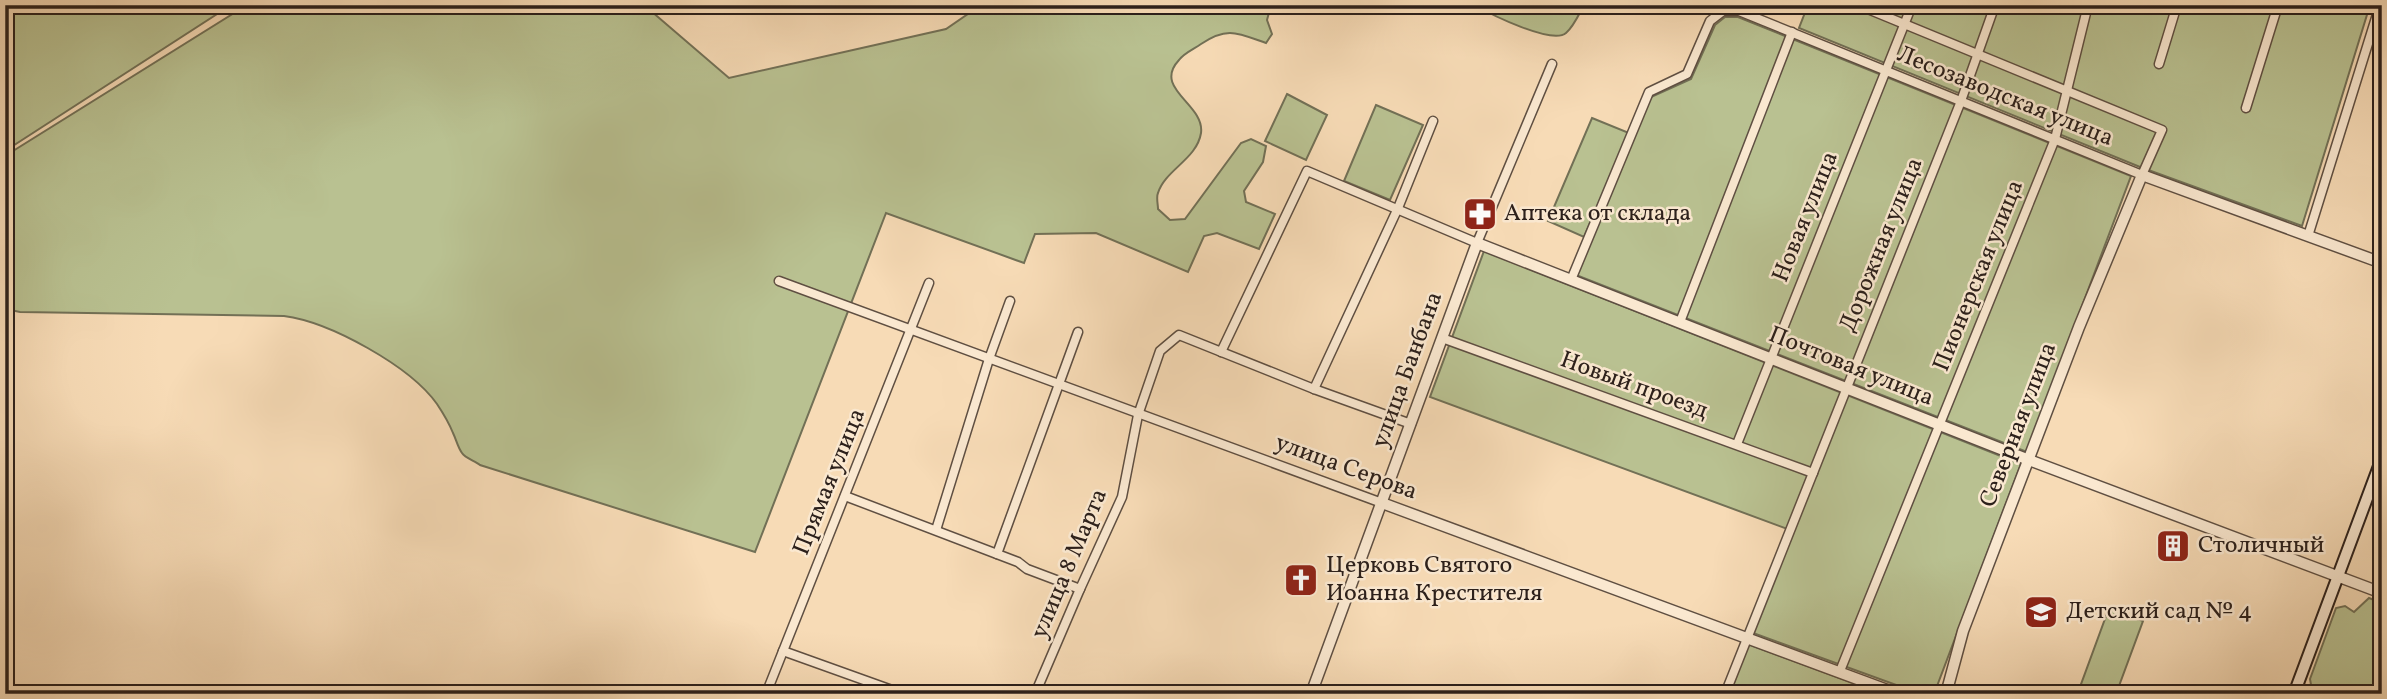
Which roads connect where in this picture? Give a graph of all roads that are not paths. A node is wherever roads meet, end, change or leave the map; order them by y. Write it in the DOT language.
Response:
graph roads {
  1 [pos="1858,5"];
  2 [pos="1912,5"];
  3 [pos="1995,5"];
  4 [pos="2088,5"];
  5 [pos="2177,5"];
  6 [pos="2277,5"];
  7 [pos="2380,5"];
  8 [pos="1905,26"];
  9 [pos="1792,32"];
  10 [pos="1977,53"];
  11 [pos="1552,64"];
  12 [pos="2159,64"];
  13 [pos="1885,72"];
  14 [pos="2067,89"];
  15 [pos="1961,101"];
  16 [pos="2246,108"];
  17 [pos="1433,121"];
  18 [pos="2054,139"];
  19 [pos="2142,175"];
  20 [pos="1398,208"];
  21 [pos="2308,236"];
  22 [pos="1477,243"];
  23 [pos="2382,263"];
  24 [pos="1571,280"];
  25 [pos="779,281"];
  26 [pos="929,284"];
  27 [pos="1010,301"];
  28 [pos="1680,322"];
  29 [pos="911,330"];
  30 [pos="1078,332"];
  31 [pos="1442,338"];
  32 [pos="1222,352"];
  33 [pos="1770,357"];
  34 [pos="989,359"];
  35 [pos="1059,384"];
  36 [pos="1846,388"];
  37 [pos="1314,389"];
  38 [pos="1138,415"];
  39 [pos="1411,424"];
  40 [pos="1940,425"];
  41 [pos="1737,444"];
  42 [pos="2382,458"];
  43 [pos="2029,460"];
  44 [pos="1812,473"];
  45 [pos="845,496"];
  46 [pos="1382,503"];
  47 [pos="936,530"];
  48 [pos="997,554"];
  49 [pos="2337,577"];
  50 [pos="1080,589"];
  51 [pos="2382,593"];
  52 [pos="1747,637"];
  53 [pos="783,651"];
  54 [pos="1840,671"];
  55 [pos="766,694"];
  56 [pos="903,694"];
  57 [pos="1035,694"];
  58 [pos="1311,694"];
  59 [pos="1726,694"];
  60 [pos="1898,694"];
  61 [pos="1946,694"];
  62 [pos="2294,694"];
  1 -- 8 [label="street"];
  2 -- 8 [label="street, Новая улица"];
  3 -- 10 [label="street, Дорожная улица"];
  4 -- 14 [label="street, Пионерская улица"];
  5 -- 12 [label="street"];
  6 -- 16 [label="street"];
  7 -- 21 [label="street"];
  8 -- 10 [label="street"];
  8 -- 13 [label="street, Новая улица"];
  9 -- 13 [label="street, Лесозаводская улица"];
  9 -- 24 [label="street, Лесозаводская улица"];
  9 -- 28 [label="street"];
  10 -- 14 [label="street"];
  10 -- 15 [label="street, Дорожная улица"];
  11 -- 22 [label="street, улица Банбана"];
  13 -- 15 [label="street, Лесозаводская улица"];
  13 -- 33 [label="street, Новая улица"];
  14 -- 18 [label="street, Пионерская улица"];
  14 -- 19 [label="street"];
  15 -- 18 [label="street, Лесозаводская улица"];
  15 -- 36 [label="street, Дорожная улица"];
  17 -- 20 [label="street"];
  18 -- 19 [label="street, Лесозаводская улица"];
  18 -- 40 [label="street, Пионерская улица"];
  19 -- 21 [label="street, Лесозаводская улица"];
  19 -- 43 [label="street, Северная улица"];
  20 -- 22 [label="street, Почтовая улица"];
  20 -- 32 [label="street, Почтовая улица"];
  20 -- 37 [label="street"];
  21 -- 23 [label="street, Лесозаводская улица"];
  22 -- 24 [label="street, Почтовая улица"];
  22 -- 31 [label="street, улица Банбана"];
  24 -- 28 [label="street, Почтовая улица"];
  25 -- 29 [label="street, улица Серова"];
  26 -- 29 [label="street, Прямая улица"];
  27 -- 34 [label="street"];
  28 -- 33 [label="street, Почтовая улица"];
  29 -- 34 [label="street, улица Серова"];
  29 -- 45 [label="street, Прямая улица"];
  30 -- 35 [label="street"];
  31 -- 39 [label="street, улица Банбана"];
  31 -- 41 [label="street, Новый проезд"];
  32 -- 37 [label="street"];
  32 -- 38 [label="street, улица 8 Марта"];
  33 -- 36 [label="street, Почтовая улица"];
  33 -- 41 [label="street, Новая улица"];
  34 -- 35 [label="street, улица Серова"];
  34 -- 47 [label="street"];
  35 -- 38 [label="street, улица Серова"];
  35 -- 48 [label="street"];
  36 -- 40 [label="street, Почтовая улица"];
  36 -- 44 [label="street, Дорожная улица"];
  37 -- 39 [label="street"];
  38 -- 46 [label="street, улица Серова"];
  38 -- 50 [label="street, улица 8 Марта"];
  39 -- 46 [label="street, улица Банбана"];
  40 -- 43 [label="street, Почтовая улица"];
  40 -- 54 [label="street, Пионерская улица"];
  41 -- 44 [label="street, Новый проезд"];
  42 -- 49 [label="main road"];
  43 -- 49 [label="street, Почтовая улица"];
  43 -- 61 [label="street, Северная улица"];
  44 -- 52 [label="street, Дорожная улица"];
  45 -- 47 [label="street"];
  45 -- 53 [label="street, Прямая улица"];
  46 -- 52 [label="street, улица Серова"];
  46 -- 58 [label="street, улица Банбана"];
  47 -- 48 [label="street"];
  48 -- 50 [label="street"];
  49 -- 51 [label="street, Почтовая улица"];
  49 -- 62 [label="main road"];
  50 -- 57 [label="street, улица 8 Марта"];
  52 -- 54 [label="street, улица Серова"];
  52 -- 59 [label="street, Дорожная улица"];
  53 -- 55 [label="street, Прямая улица"];
  53 -- 56 [label="street"];
  54 -- 60 [label="street, улица Серова"];
}
